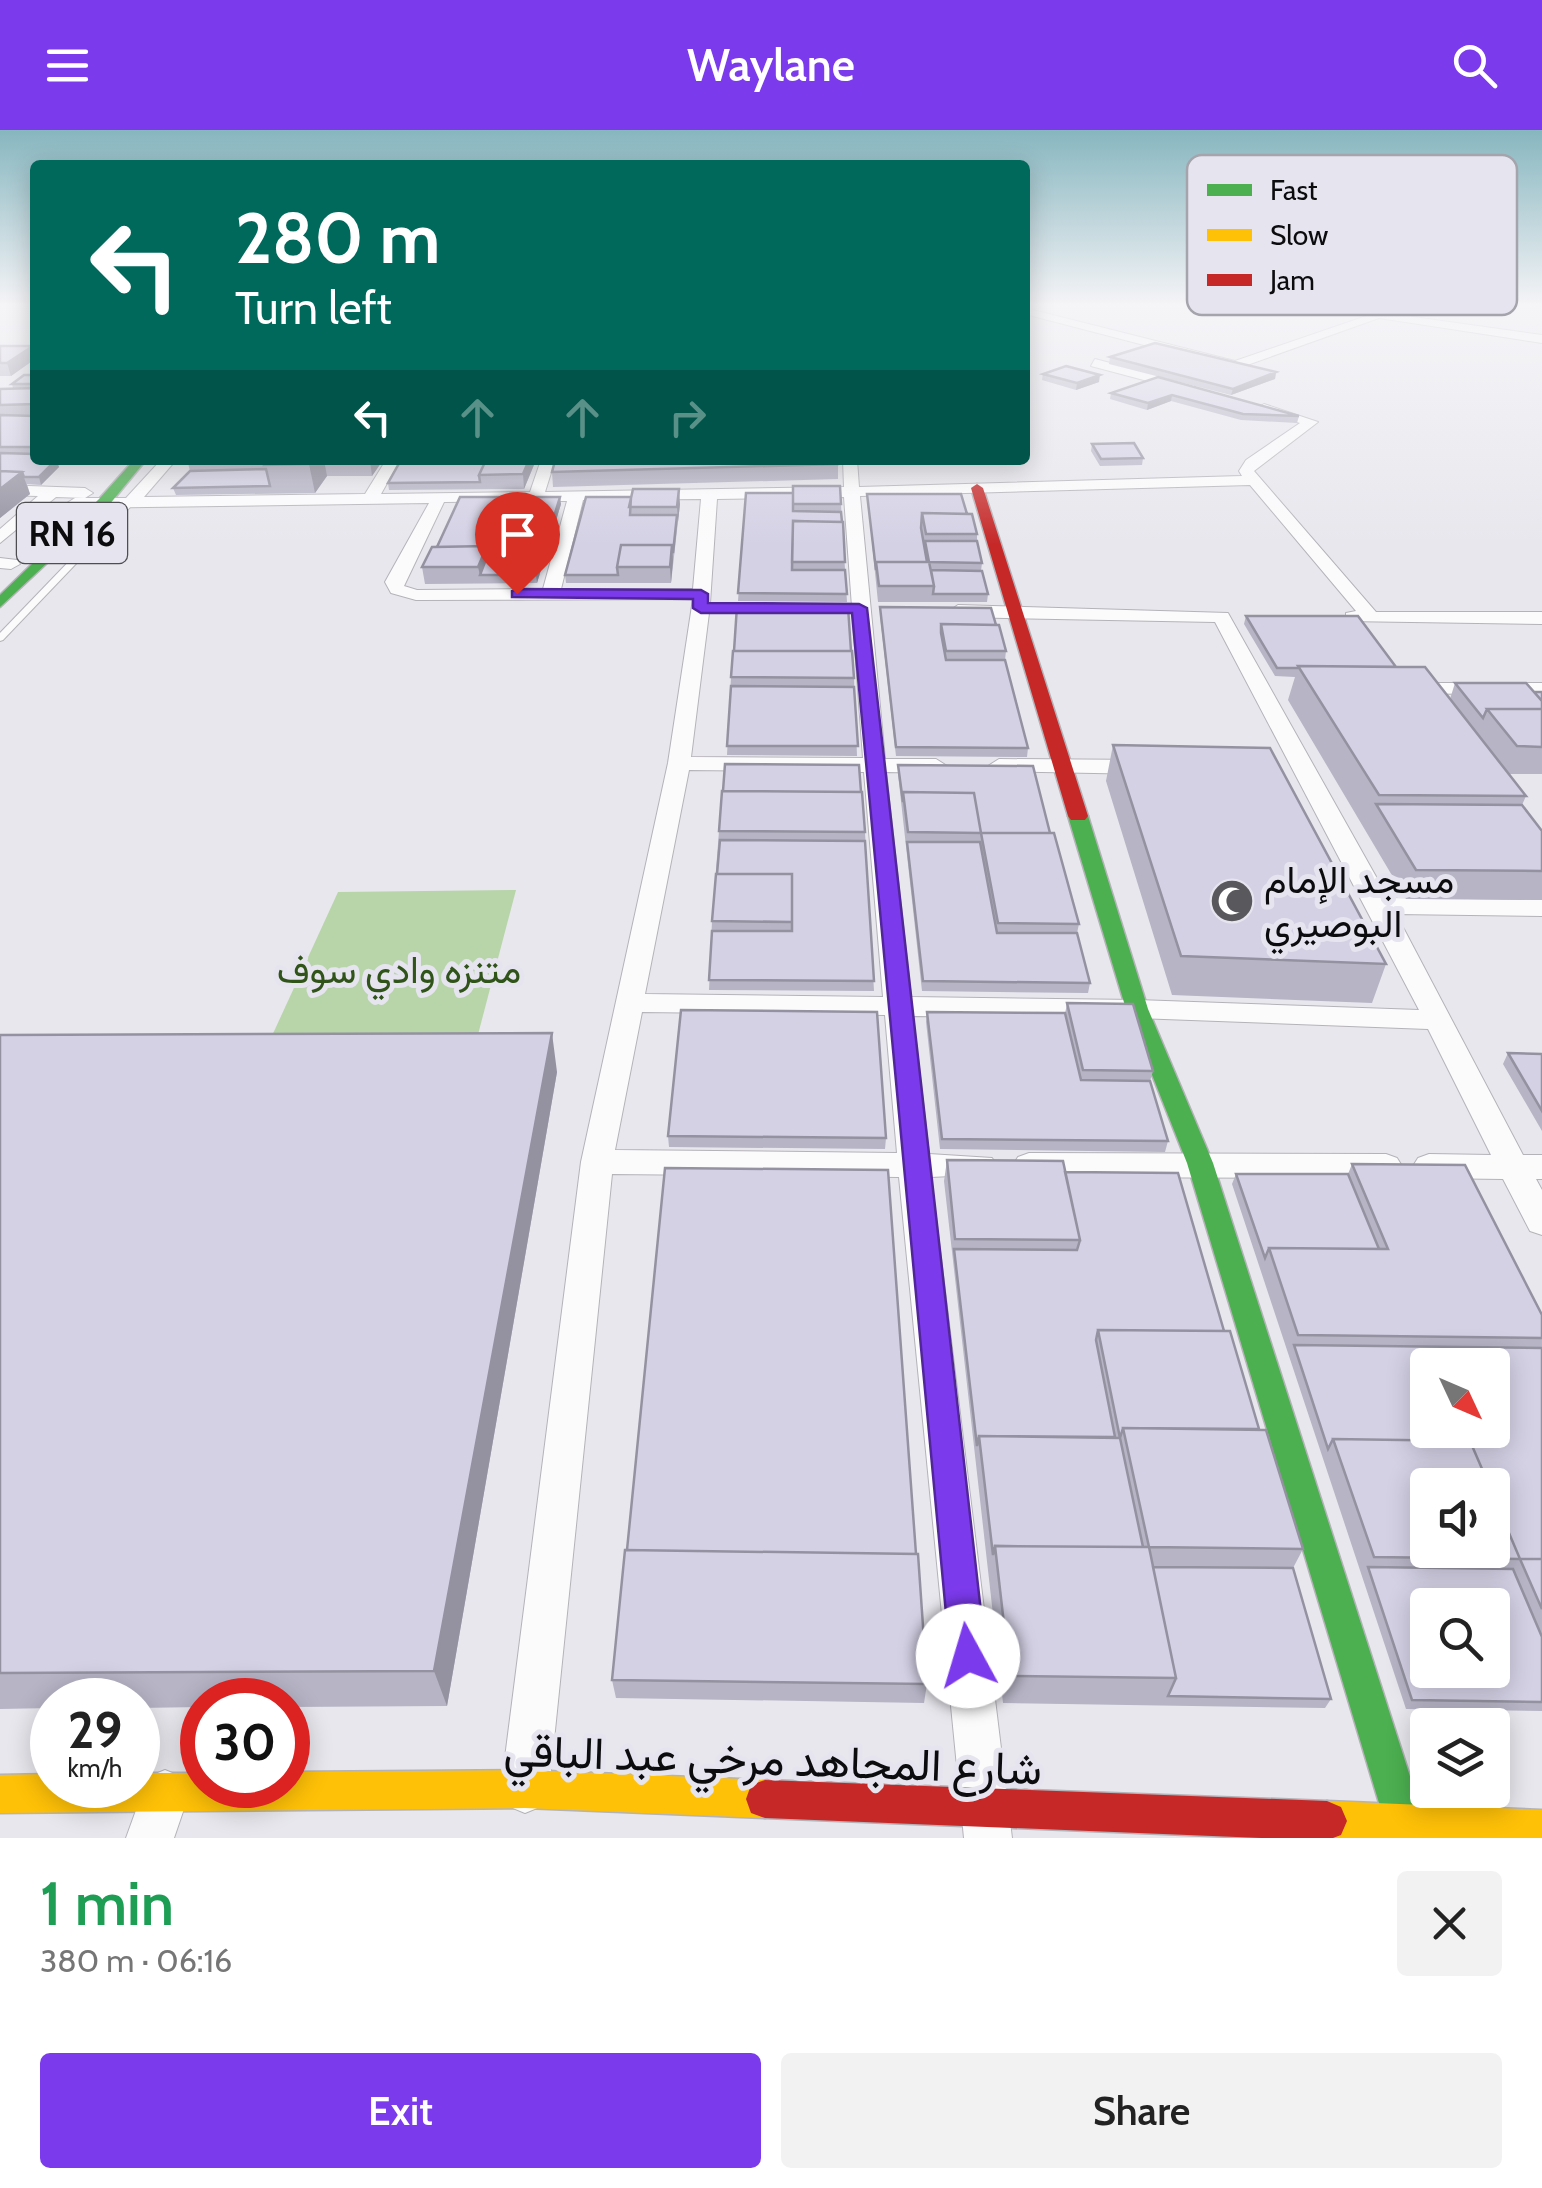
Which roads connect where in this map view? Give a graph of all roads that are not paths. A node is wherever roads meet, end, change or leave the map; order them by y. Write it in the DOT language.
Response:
graph roads {
  1 [pos="1181,386"];
  2 [pos="1205,392"];
  3 [pos="1242,402"];
  4 [pos="110,465"];
  5 [pos="133,465"];
  6 [pos="164,465"];
  7 [pos="390,465"];
  8 [pos="546,465"];
  9 [pos="850,476"];
  10 [pos="1254,480"];
  11 [pos="976,488"];
  12 [pos="0,490"];
  13 [pos="52,492"];
  14 [pos="709,494"];
  15 [pos="576,496"];
  16 [pos="536,497"];
  17 [pos="370,498"];
  18 [pos="439,498"];
  19 [pos="88,499"];
  20 [pos="131,502"];
  21 [pos="0,538"];
  22 [pos="4,567"];
  23 [pos="551,594"];
  24 [pos="701,601"];
  25 [pos="0,603"];
  26 [pos="800,608"];
  27 [pos="937,610"];
  28 [pos="1014,612"];
  29 [pos="1334,617"];
  30 [pos="1371,617"];
  31 [pos="1542,618"];
  32 [pos="0,638"];
  33 [pos="1388,689"];
  34 [pos="1424,689"];
  35 [pos="1542,689"];
  36 [pos="1445,719"];
  37 [pos="679,763"];
  38 [pos="875,765"];
  39 [pos="1060,766"];
  40 [pos="1172,767"];
  41 [pos="1378,906"];
  42 [pos="1542,908"];
  43 [pos="629,1003"];
  44 [pos="900,1007"];
  45 [pos="1137,1009"];
  46 [pos="1436,1020"];
  47 [pos="597,1162"];
  48 [pos="1200,1163"];
  49 [pos="914,1166"];
  50 [pos="1527,1168"];
  51 [pos="1542,1222"];
  52 [pos="524,1789"];
  53 [pos="166,1793"];
  54 [pos="0,1794"];
  55 [pos="986,1822"];
  56 [pos="1406,1823"];
  57 [pos="1542,1830"];
  58 [pos="150,1838"];
  1 -- 2 [label="street"];
  3 -- 10 [label="street"];
  4 -- 19 [label="street, RN 16"];
  5 -- 19 [label="street, RN 16"];
  6 -- 20 [label="street"];
  7 -- 17 [label="street"];
  8 -- 16 [label="street"];
  9 -- 11 [label="street"];
  9 -- 14 [label="street"];
  9 -- 38 [label="street"];
  10 -- 11 [label="street"];
  10 -- 30 [label="street"];
  11 -- 28 [label="street"];
  12 -- 13 [label="street"];
  13 -- 19 [label="street"];
  13 -- 21 [label="street"];
  14 -- 15 [label="street"];
  14 -- 24 [label="street"];
  15 -- 16 [label="street"];
  15 -- 23 [label="street"];
  16 -- 18 [label="street"];
  17 -- 18 [label="street"];
  17 -- 20 [label="street"];
  18 -- 23 [label="street"];
  19 -- 20 [label="street"];
  19 -- 22 [label="street, RN 16"];
  19 -- 25 [label="street, RN 16"];
  20 -- 32 [label="lane"];
  23 -- 24 [label="street"];
  24 -- 26 [label="street"];
  24 -- 37 [label="street"];
  27 -- 28 [label="street"];
  28 -- 39 [label="street"];
  28 -- 41 [label="street"];
  29 -- 30 [label="street"];
  30 -- 31 [label="street"];
  33 -- 34 [label="street"];
  34 -- 35 [label="street"];
  34 -- 36 [label="street"];
  37 -- 38 [label="street"];
  37 -- 43 [label="street"];
  38 -- 39 [label="street"];
  38 -- 44 [label="street"];
  39 -- 40 [label="street"];
  39 -- 45 [label="street"];
  41 -- 42 [label="street"];
  41 -- 46 [label="street"];
  43 -- 44 [label="street"];
  43 -- 47 [label="street"];
  44 -- 45 [label="street"];
  44 -- 49 [label="street"];
  45 -- 46 [label="street"];
  45 -- 48 [label="street"];
  46 -- 50 [label="street"];
  47 -- 49 [label="street"];
  47 -- 52 [label="street"];
  48 -- 49 [label="street"];
  48 -- 50 [label="street"];
  48 -- 56 [label="street"];
  49 -- 55 [label="street"];
  50 -- 51 [label="street"];
  52 -- 53 [label="street, شارع المجاهد مرخي عبد الباقي"];
  52 -- 55 [label="street, شارع المجاهد مرخي عبد الباقي"];
  53 -- 54 [label="street, شارع المجاهد مرخي عبد الباقي"];
  53 -- 58 [label="street"];
  55 -- 56 [label="street, شارع المجاهد مرخي عبد الباقي"];
  56 -- 57 [label="street, شارع المجاهد مرخي عبد الباقي"];
}
